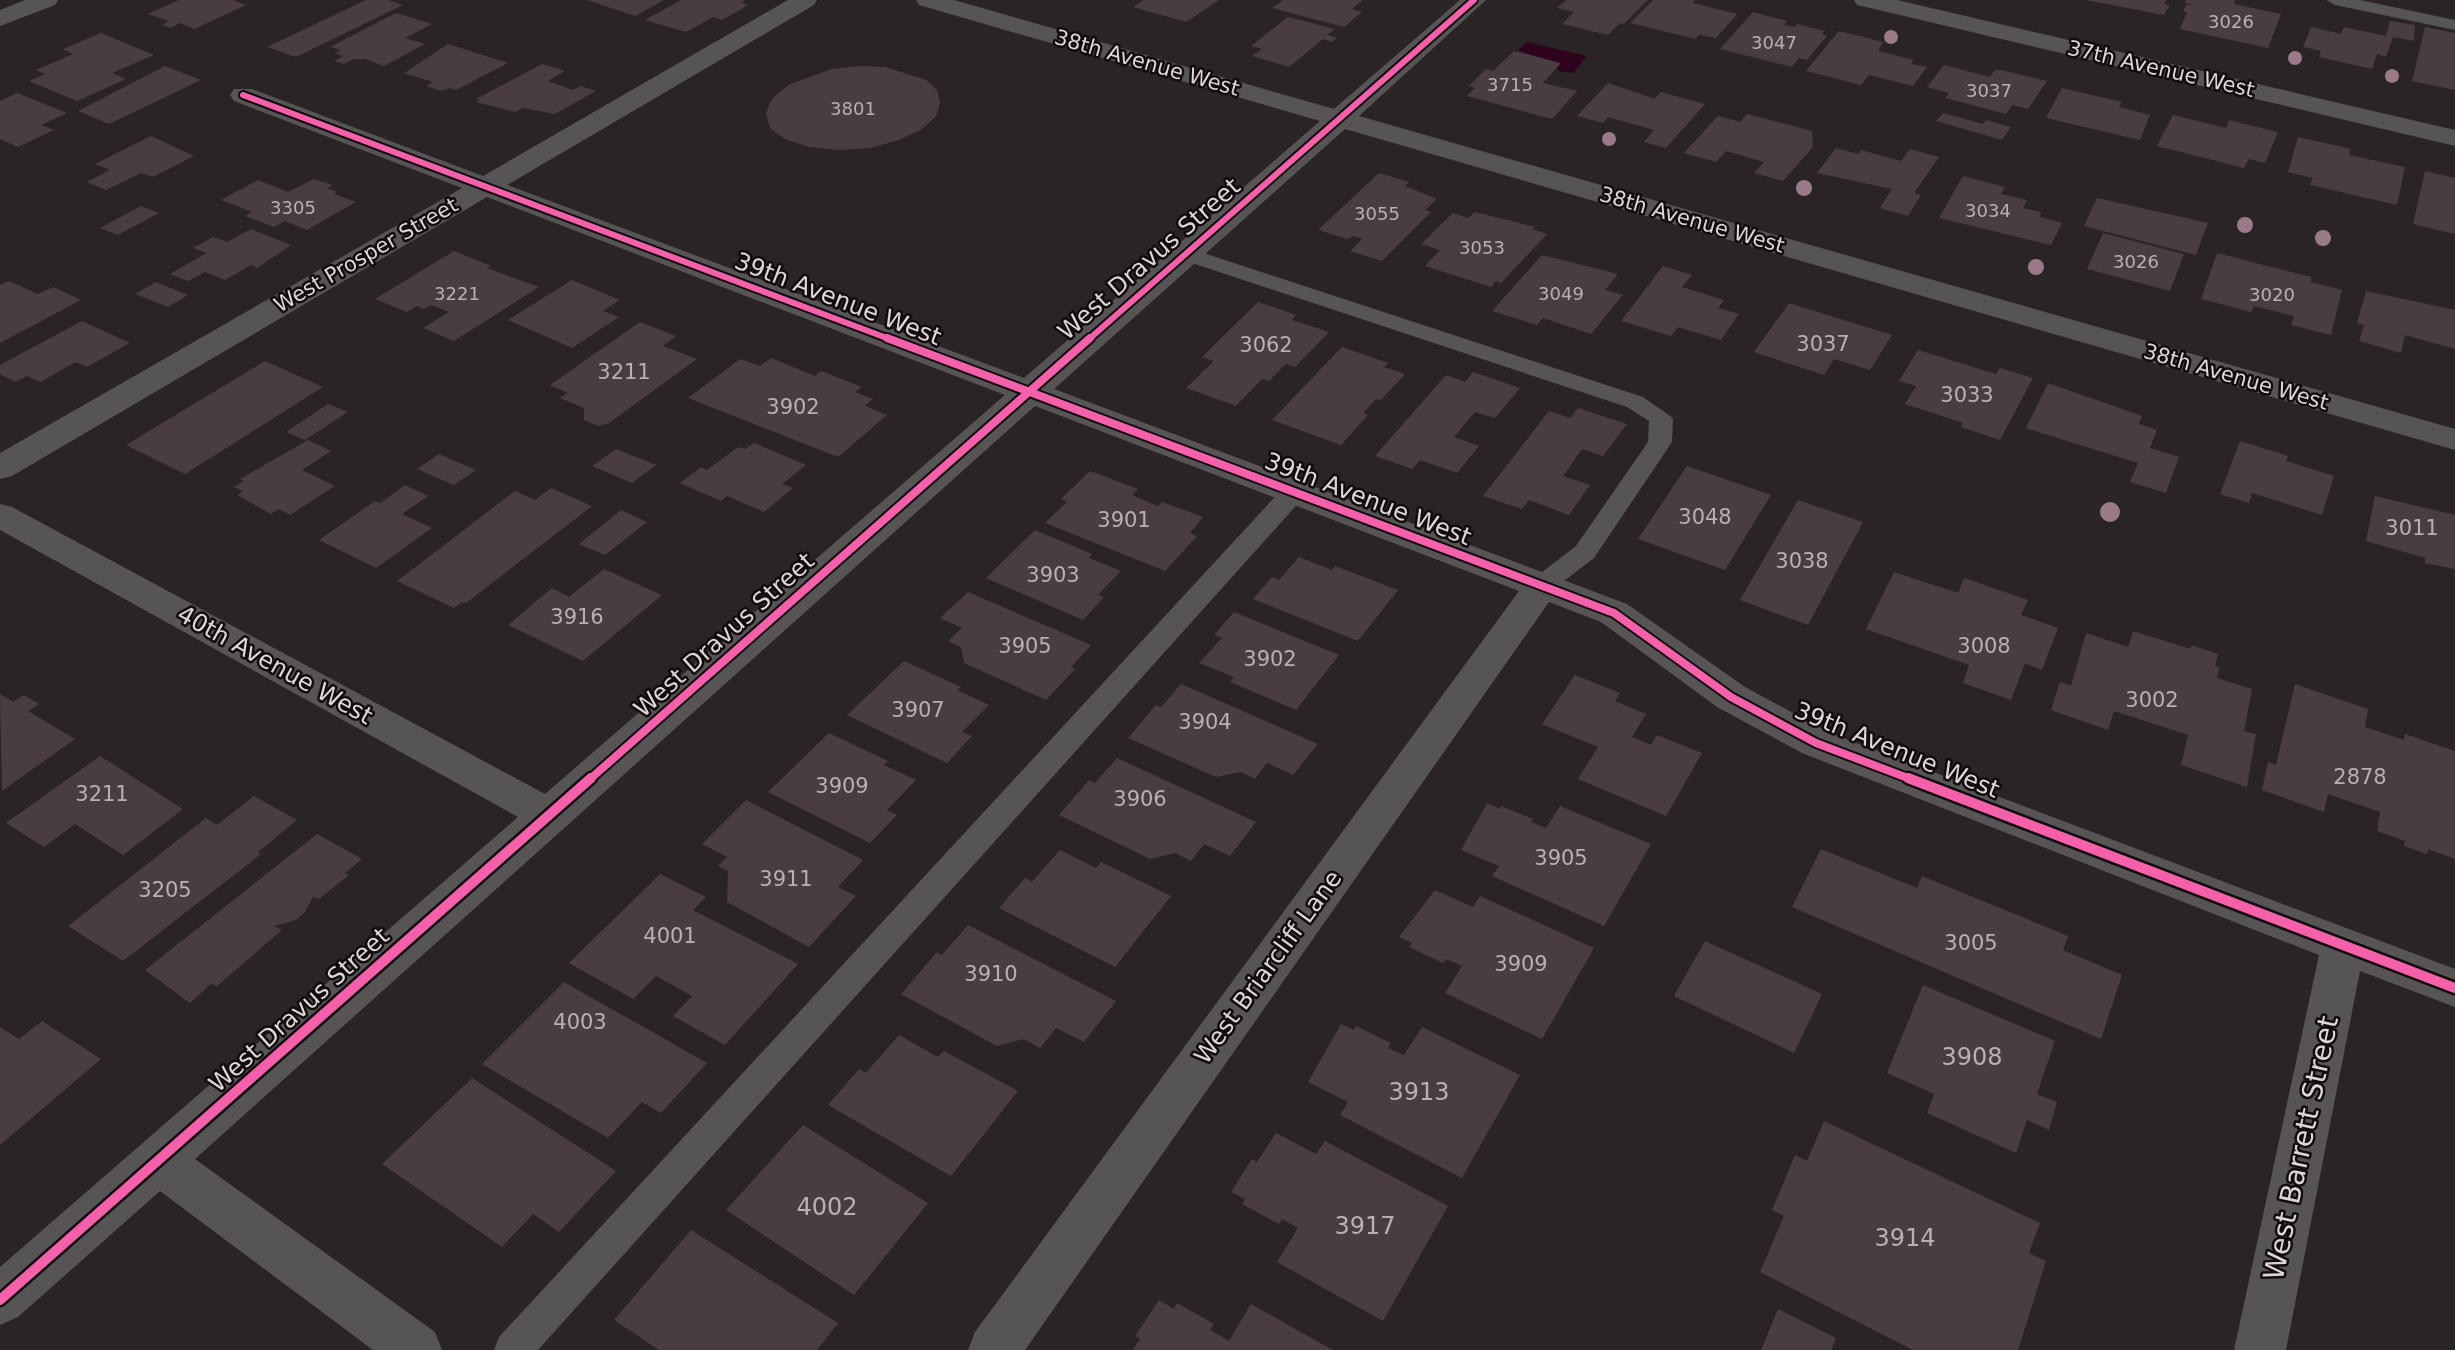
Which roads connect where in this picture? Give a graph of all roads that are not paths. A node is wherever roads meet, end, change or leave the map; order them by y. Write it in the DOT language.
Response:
graph roads {
  1 [pos="46,0"];
  2 [pos="805,0"];
  3 [pos="928,0"];
  4 [pos="1474,0"];
  5 [pos="1866,0"];
  6 [pos="2335,0"];
  7 [pos="6,12"];
  8 [pos="2455,26"];
  9 [pos="243,95"];
  10 [pos="1340,118"];
  11 [pos="2455,138"];
  12 [pos="484,186"];
  13 [pos="1185,253"];
  14 [pos="1029,391"];
  15 [pos="2455,440"];
  16 [pos="0,468"];
  17 [pos="1294,492"];
  18 [pos="0,515"];
  19 [pos="1542,585"];
  20 [pos="549,815"];
  21 [pos="2343,946"];
  22 [pos="2455,988"];
  23 [pos="158,1161"];
  24 [pos="0,1300"];
  25 [pos="416,1350"];
  26 [pos="513,1350"];
  27 [pos="994,1350"];
  28 [pos="2260,1350"];
  1 -- 7 [label="street"];
  2 -- 12 [label="street, West Prosper Street"];
  3 -- 10 [label="street, 38th Avenue West"];
  4 -- 10 [label="street, West Dravus Street"];
  5 -- 11 [label="street, 37th Avenue West"];
  6 -- 8 [label="lane"];
  9 -- 12 [label="street, 39th Avenue West"];
  10 -- 13 [label="street, West Dravus Street"];
  10 -- 15 [label="street, 38th Avenue West"];
  12 -- 14 [label="street, 39th Avenue West"];
  12 -- 16 [label="street, West Prosper Street"];
  13 -- 14 [label="street, West Dravus Street"];
  13 -- 19 [label="lane"];
  14 -- 17 [label="street, 39th Avenue West"];
  14 -- 20 [label="street, West Dravus Street"];
  17 -- 19 [label="street, 39th Avenue West"];
  17 -- 26 [label="lane"];
  18 -- 20 [label="street, 40th Avenue West"];
  19 -- 21 [label="street, 39th Avenue West"];
  19 -- 27 [label="street, West Briarcliff Lane"];
  20 -- 23 [label="street, West Dravus Street"];
  21 -- 22 [label="street, 39th Avenue West"];
  21 -- 28 [label="street, West Barrett Street"];
  23 -- 24 [label="street, West Dravus Street"];
  23 -- 25 [label="street"];
}
